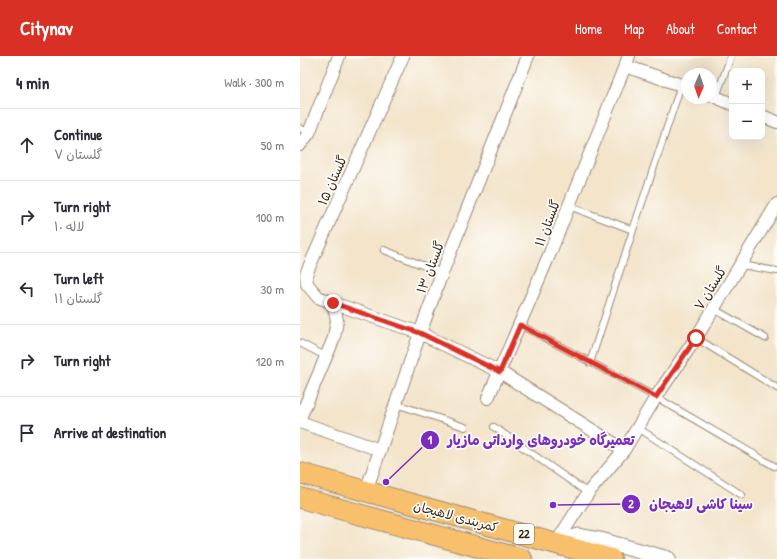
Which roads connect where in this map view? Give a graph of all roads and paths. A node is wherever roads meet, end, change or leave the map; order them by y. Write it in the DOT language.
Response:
graph roads {
  1 [pos="339,56"];
  2 [pos="403,56"];
  3 [pos="528,56"];
  4 [pos="731,56"];
  5 [pos="627,61"];
  6 [pos="681,85"];
  7 [pos="717,89"];
  8 [pos="681,95"];
  9 [pos="717,97"];
  10 [pos="729,103"];
  11 [pos="765,117"];
  12 [pos="777,122"];
  13 [pos="304,130"];
  14 [pos="300,145"];
  15 [pos="569,206"];
  16 [pos="776,209"];
  17 [pos="634,230"];
  18 [pos="384,250"];
  19 [pos="741,265"];
  20 [pos="777,271"];
  21 [pos="303,273"];
  22 [pos="442,273"];
  23 [pos="300,289"];
  24 [pos="333,303"];
  25 [pos="714,309"];
  26 [pos="520,325"];
  27 [pos="420,333"];
  28 [pos="696,338"];
  29 [pos="766,338"];
  30 [pos="300,343"];
  31 [pos="327,357"];
  32 [pos="590,363"];
  33 [pos="500,372"];
  34 [pos="777,388"];
  35 [pos="656,397"];
  36 [pos="488,398"];
  37 [pos="396,404"];
  38 [pos="300,418"];
  39 [pos="300,422"];
  40 [pos="465,427"];
  41 [pos="494,427"];
  42 [pos="638,428"];
  43 [pos="380,450"];
  44 [pos="624,450"];
  45 [pos="774,466"];
  46 [pos="300,473"];
  47 [pos="366,491"];
  48 [pos="588,493"];
  49 [pos="742,494"];
  50 [pos="300,498"];
  51 [pos="456,516"];
  52 [pos="449,539"];
  53 [pos="556,543"];
  54 [pos="522,559"];
  55 [pos="611,559"];
  56 [pos="668,559"];
  1 -- 13 [label="street"];
  2 -- 21 [label="street, گلستان ۱۵"];
  3 -- 22 [label="street, گلستان ۱۳"];
  4 -- 7 [label="lane"];
  5 -- 6 [label="street"];
  5 -- 15 [label="street, گلستان ۱۱"];
  8 -- 17 [label="lane"];
  9 -- 10 [label="street"];
  11 -- 12 [label="street"];
  13 -- 14 [label="street"];
  15 -- 17 [label="lane"];
  15 -- 26 [label="street, گلستان ۱۱"];
  16 -- 19 [label="street, گلستان ۷"];
  17 -- 32 [label="lane"];
  18 -- 22 [label="lane"];
  19 -- 20 [label="lane"];
  19 -- 25 [label="street, گلستان ۷"];
  21 -- 23 [label="lane"];
  21 -- 24 [label="street"];
  22 -- 27 [label="street, گلستان ۱۳"];
  24 -- 27 [label="street"];
  24 -- 31 [label="street"];
  25 -- 28 [label="street, گلستان ۷"];
  25 -- 29 [label="lane"];
  26 -- 32 [label="lane"];
  26 -- 33 [label="street, گلستان ۱۱"];
  27 -- 33 [label="street"];
  27 -- 37 [label="street, گلستان ۱۳"];
  28 -- 34 [label="lane"];
  28 -- 35 [label="street, گلستان ۷"];
  30 -- 31 [label="lane"];
  31 -- 38 [label="street"];
  32 -- 35 [label="lane"];
  33 -- 36 [label="street, گلستان ۱۱"];
  33 -- 44 [label="street"];
  35 -- 42 [label="street, گلستان ۷"];
  35 -- 45 [label="lane"];
  37 -- 40 [label="lane"];
  37 -- 43 [label="street, گلستان ۱۳"];
  39 -- 43 [label="street"];
  41 -- 48 [label="lane"];
  42 -- 44 [label="street, گلستان ۷"];
  42 -- 49 [label="lane"];
  43 -- 47 [label="street, گلستان ۱۳"];
  44 -- 48 [label="street, گلستان ۷"];
  46 -- 47 [label="highway, کمربندی لاهیجان / 22"];
  47 -- 51 [label="highway, کمربندی لاهیجان / 22"];
  48 -- 53 [label="street, گلستان ۷"];
  50 -- 52 [label="highway, کمربندی لاهیجان / 22"];
  51 -- 52 [label="highway"];
  51 -- 53 [label="highway, کمربندی لاهیجان / 22"];
  52 -- 54 [label="highway, کمربندی لاهیجان / 22"];
  53 -- 55 [label="highway, کمربندی لاهیجان / 22"];
  53 -- 56 [label="street"];
}
